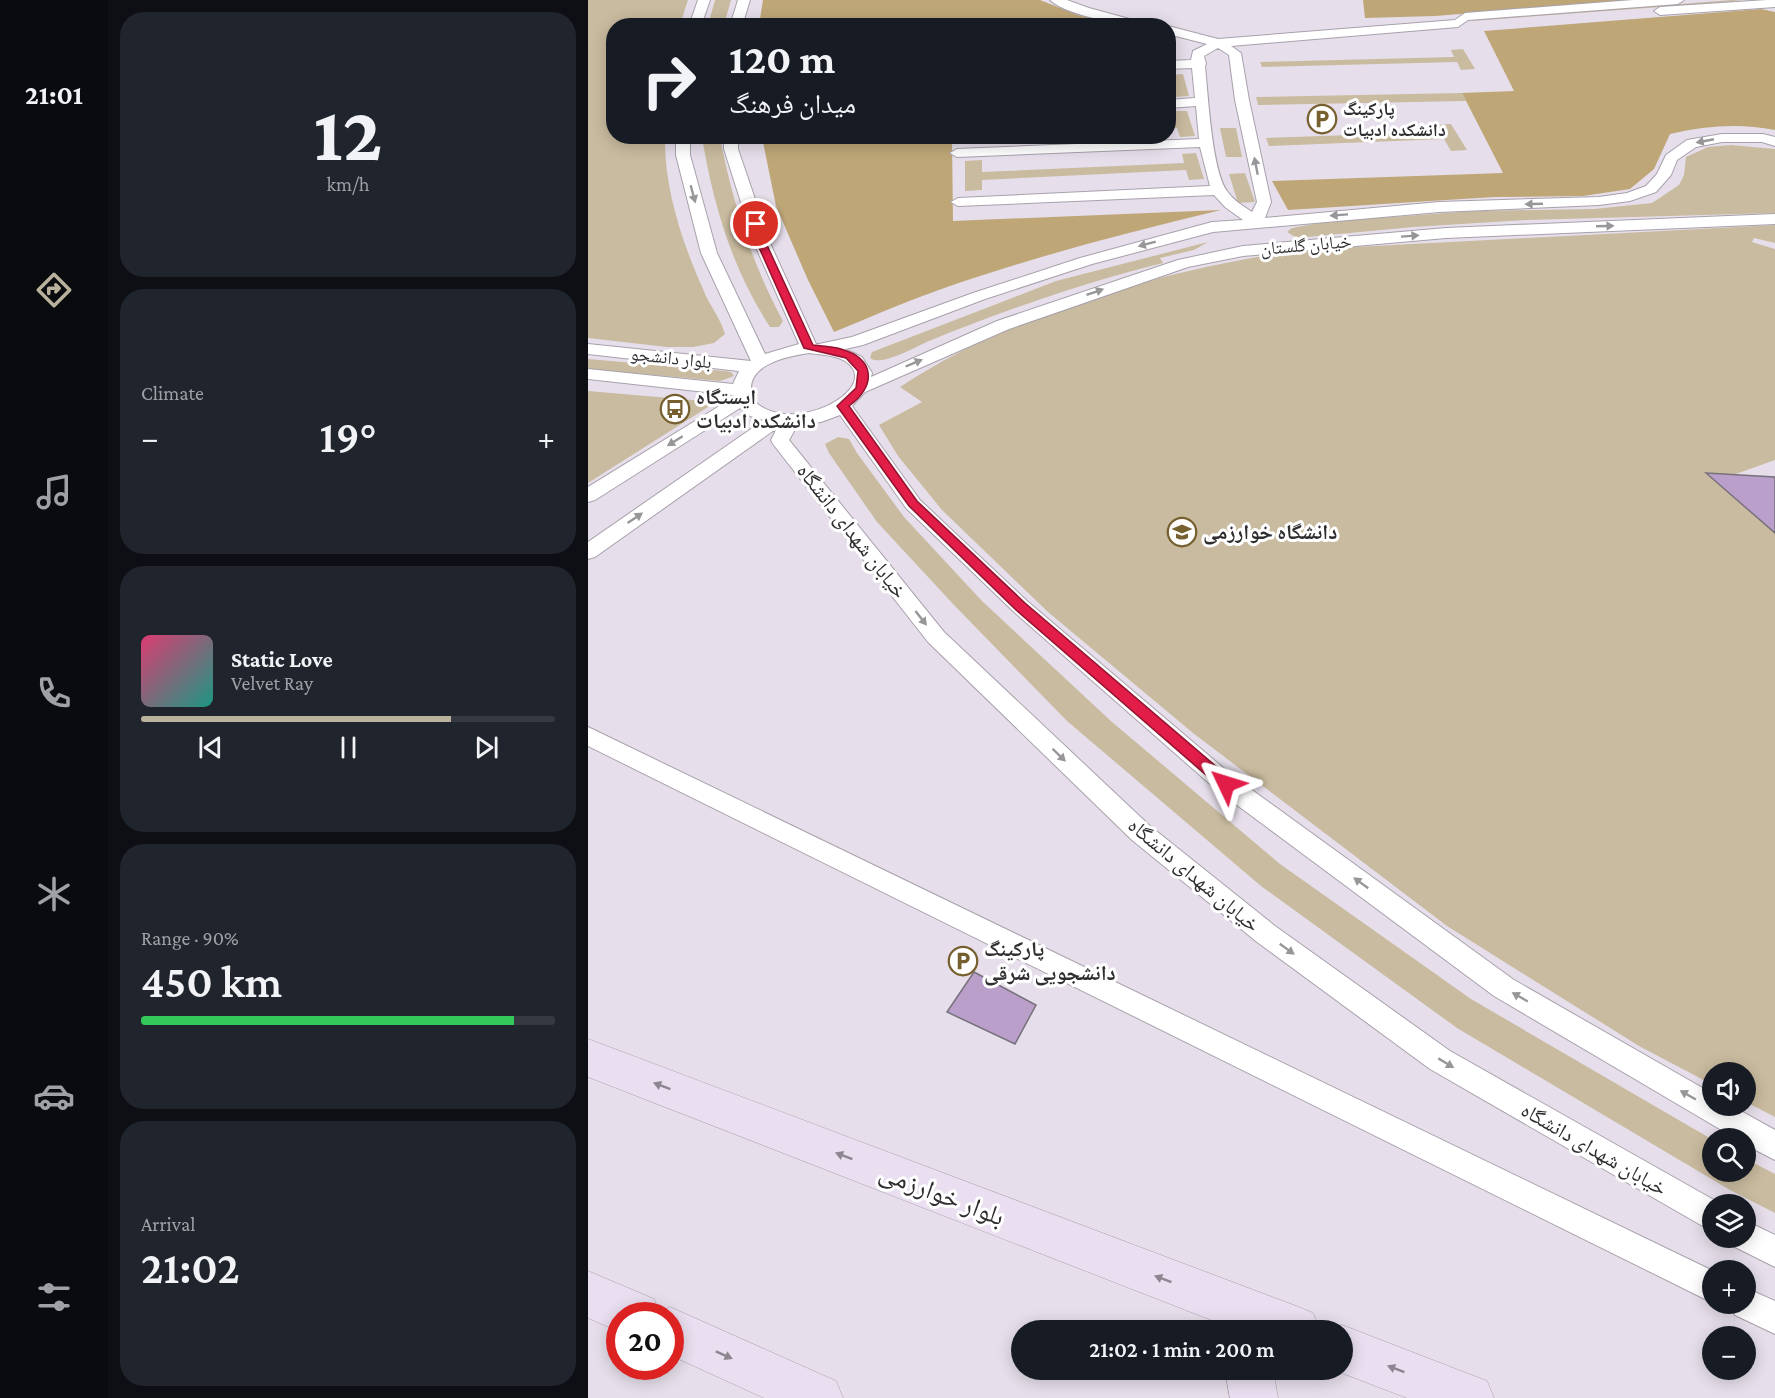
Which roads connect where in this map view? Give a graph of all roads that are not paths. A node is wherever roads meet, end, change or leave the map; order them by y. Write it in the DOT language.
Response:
graph roads {
  1 [pos="704,0"];
  2 [pos="744,0"];
  3 [pos="1056,0"];
  4 [pos="1678,0"];
  5 [pos="1769,0"];
  6 [pos="1775,3"];
  7 [pos="698,18"];
  8 [pos="738,18"];
  9 [pos="1117,18"];
  10 [pos="1462,20"];
  11 [pos="1176,32"];
  12 [pos="1218,43"];
  13 [pos="1200,64"];
  14 [pos="1176,65"];
  15 [pos="1201,102"];
  16 [pos="1176,104"];
  17 [pos="1775,142"];
  18 [pos="1206,143"];
  19 [pos="683,144"];
  20 [pos="731,144"];
  21 [pos="957,153"];
  22 [pos="1218,190"];
  23 [pos="958,202"];
  24 [pos="1775,219"];
  25 [pos="1257,222"];
  26 [pos="816,348"];
  27 [pos="588,349"];
  28 [pos="757,365"];
  29 [pos="588,374"];
  30 [pos="861,388"];
  31 [pos="742,394"];
  32 [pos="843,406"];
  33 [pos="785,420"];
  34 [pos="588,496"];
  35 [pos="588,552"];
  36 [pos="588,736"];
  37 [pos="588,1058"];
  38 [pos="1775,1146"];
  39 [pos="1702,1211"];
  40 [pos="1756,1242"];
  41 [pos="1775,1252"];
  42 [pos="1702,1282"];
  43 [pos="588,1293"];
  44 [pos="1199,1293"];
  45 [pos="607,1302"];
  46 [pos="1756,1309"];
  47 [pos="1775,1318"];
  48 [pos="1223,1320"];
  49 [pos="1270,1320"];
  50 [pos="684,1337"];
  51 [pos="1353,1354"];
  52 [pos="1251,1380"];
  53 [pos="1453,1396"];
  54 [pos="819,1398"];
  55 [pos="1254,1398"];
  1 -- 7 [label="lane"];
  2 -- 8 [label="lane"];
  3 -- 9 [label="lane"];
  4 -- 10 [label="lane"];
  5 -- 6 [label="lane"];
  6 -- 10 [label="lane"];
  10 -- 12 [label="lane"];
  11 -- 12 [label="lane"];
  12 -- 13 [label="lane"];
  25 -- 12 [label="lane, خیابان گلستان, one-way"];
  13 -- 14 [label="lane"];
  13 -- 15 [label="lane"];
  15 -- 16 [label="lane"];
  15 -- 18 [label="lane"];
  17 -- 25 [label="lane, خیابان گلستان, one-way"];
  18 -- 21 [label="lane"];
  18 -- 22 [label="lane"];
  19 -- 28 [label="lane, one-way"];
  20 -- 26 [label="lane"];
  22 -- 23 [label="lane"];
  22 -- 25 [label="lane, خیابان گلستان"];
  30 -- 24 [label="lane, خیابان گلستان, one-way"];
  25 -- 26 [label="lane, خیابان گلستان, one-way"];
  26 -- 28 [label="lane"];
  26 -- 30 [label="lane"];
  27 -- 28 [label="lane, بلوار دانشجو"];
  28 -- 31 [label="lane"];
  29 -- 31 [label="lane, بلوار دانشجو"];
  30 -- 32 [label="lane"];
  31 -- 33 [label="lane"];
  31 -- 34 [label="lane, one-way"];
  32 -- 33 [label="lane"];
  38 -- 32 [label="lane, one-way"];
  35 -- 33 [label="lane, one-way"];
  33 -- 39 [label="lane, خیابان شهدای دانشگاه, one-way"];
  36 -- 42 [label="lane"];
  44 -- 37 [label="main road, بلوار خوارزمی, one-way"];
  40 -- 41 [label="lane"];
  43 -- 45 [label="main road"];
  44 -- 48 [label="main road"];
  44 -- 49 [label="main road, بلوار خوارزمی"];
  46 -- 47 [label="lane"];
  50 -- 54 [label="main road, one-way"];
  53 -- 51 [label="main road, one-way"];
  52 -- 55 [label="main road"];
}
